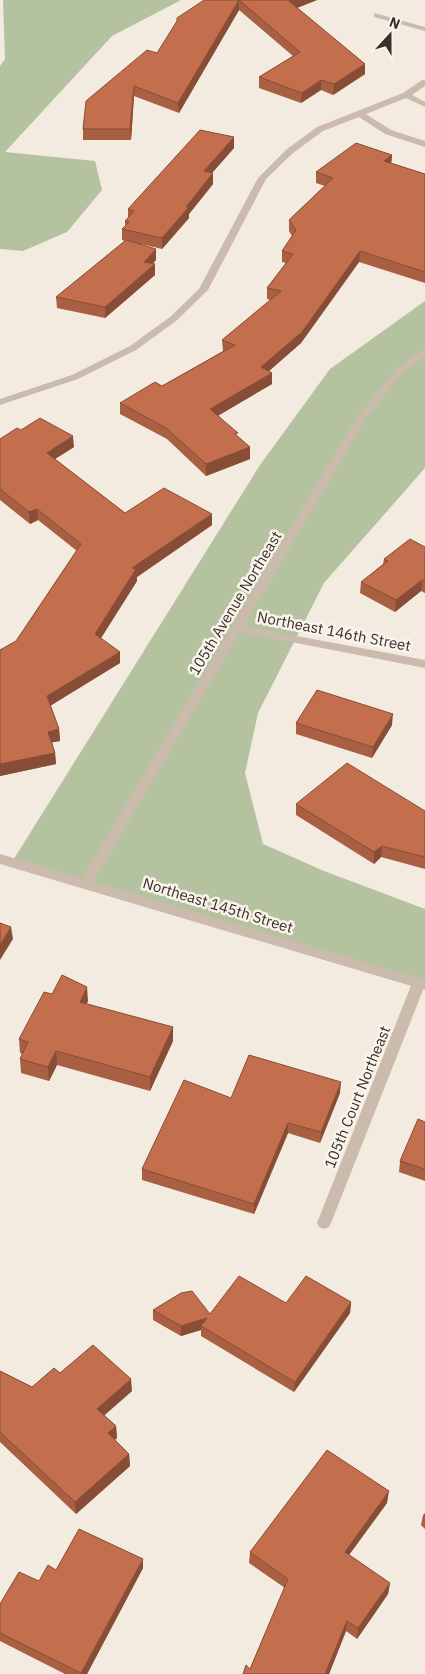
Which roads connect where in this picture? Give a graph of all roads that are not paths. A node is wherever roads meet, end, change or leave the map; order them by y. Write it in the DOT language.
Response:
graph roads {
  1 [pos="377,15"];
  2 [pos="425,29"];
  3 [pos="425,82"];
  4 [pos="406,95"];
  5 [pos="425,105"];
  6 [pos="360,114"];
  7 [pos="425,144"];
  8 [pos="425,351"];
  9 [pos="0,402"];
  10 [pos="237,628"];
  11 [pos="425,664"];
  12 [pos="0,859"];
  13 [pos="86,883"];
  14 [pos="422,984"];
  15 [pos="324,1223"];
  1 -- 2 [label="street"];
  3 -- 4 [label="street"];
  4 -- 5 [label="street"];
  4 -- 6 [label="street"];
  6 -- 7 [label="street"];
  6 -- 9 [label="street"];
  8 -- 10 [label="street, 105th Avenue Northeast"];
  10 -- 11 [label="street, Northeast 146th Street"];
  10 -- 13 [label="street, 105th Avenue Northeast"];
  12 -- 13 [label="street, Northeast 145th Street"];
  13 -- 14 [label="street, Northeast 145th Street"];
  14 -- 15 [label="street, 105th Court Northeast"];
}
